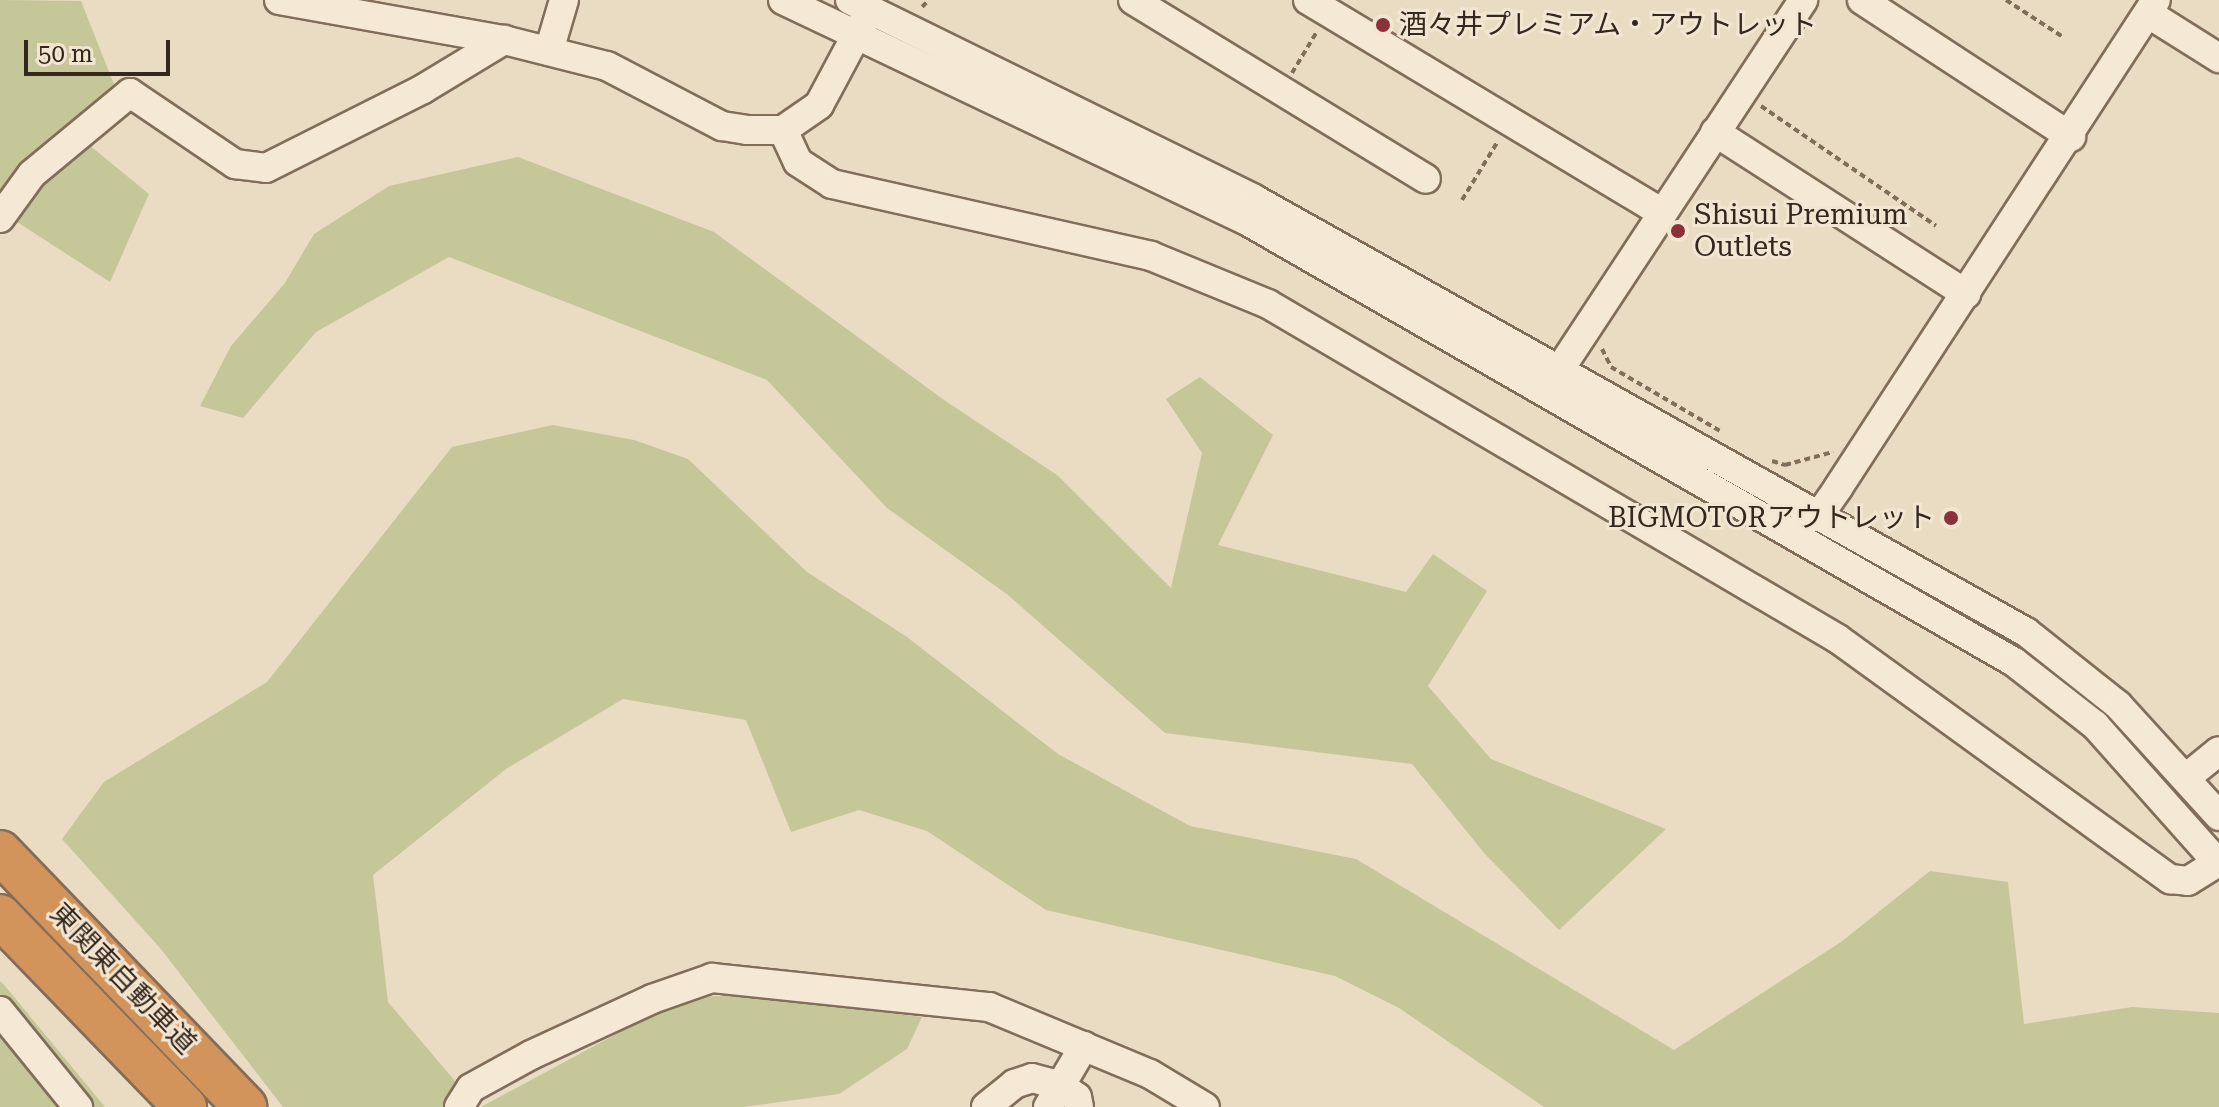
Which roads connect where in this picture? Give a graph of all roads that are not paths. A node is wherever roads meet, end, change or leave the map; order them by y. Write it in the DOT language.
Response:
graph roads {
  1 [pos="279,0"];
  2 [pos="564,0"];
  3 [pos="783,0"];
  4 [pos="1133,0"];
  5 [pos="1308,0"];
  6 [pos="1803,0"];
  7 [pos="1862,0"];
  8 [pos="370,7"];
  9 [pos="2152,7"];
  10 [pos="863,11"];
  11 [pos="504,40"];
  12 [pos="549,51"];
  13 [pos="2219,58"];
  14 [pos="783,130"];
  15 [pos="1715,132"];
  16 [pos="2071,137"];
  17 [pos="1426,179"];
  18 [pos="1662,213"];
  19 [pos="0,218"];
  20 [pos="1966,294"];
  21 [pos="1560,369"];
  22 [pos="1820,514"];
  23 [pos="1781,527"];
  24 [pos="1858,569"];
  25 [pos="2219,751"];
  26 [pos="2187,777"];
  27 [pos="2219,816"];
  28 [pos="0,852"];
  29 [pos="2218,864"];
  30 [pos="0,916"];
  31 [pos="0,1011"];
  32 [pos="1084,1046"];
  33 [pos="1063,1100"];
  34 [pos="78,1107"];
  35 [pos="185,1107"];
  36 [pos="245,1107"];
  37 [pos="459,1107"];
  38 [pos="986,1107"];
  39 [pos="1205,1107"];
  1 -- 8 [label="street"];
  2 -- 12 [label="street"];
  3 -- 10 [label="street"];
  4 -- 17 [label="street"];
  5 -- 18 [label="street"];
  6 -- 15 [label="street"];
  7 -- 16 [label="street"];
  8 -- 11 [label="street"];
  9 -- 13 [label="street"];
  9 -- 16 [label="street"];
  10 -- 14 [label="street"];
  10 -- 21 [label="street"];
  10 -- 23 [label="street"];
  11 -- 12 [label="street"];
  11 -- 19 [label="street"];
  12 -- 14 [label="street"];
  14 -- 29 [label="street"];
  15 -- 18 [label="street"];
  15 -- 20 [label="street"];
  16 -- 20 [label="street"];
  18 -- 21 [label="street"];
  20 -- 22 [label="street"];
  21 -- 22 [label="street"];
  22 -- 23 [label="street"];
  22 -- 24 [label="street"];
  22 -- 26 [label="street"];
  23 -- 24 [label="street"];
  24 -- 29 [label="street"];
  25 -- 26 [label="street"];
  26 -- 27 [label="street"];
  28 -- 36 [label="highway, 東関東自動車道"];
  30 -- 35 [label="highway, 東関東自動車道"];
  31 -- 34 [label="street"];
  32 -- 33 [label="street"];
  32 -- 37 [label="street"];
  32 -- 39 [label="street"];
  33 -- 38 [label="street"];
}
